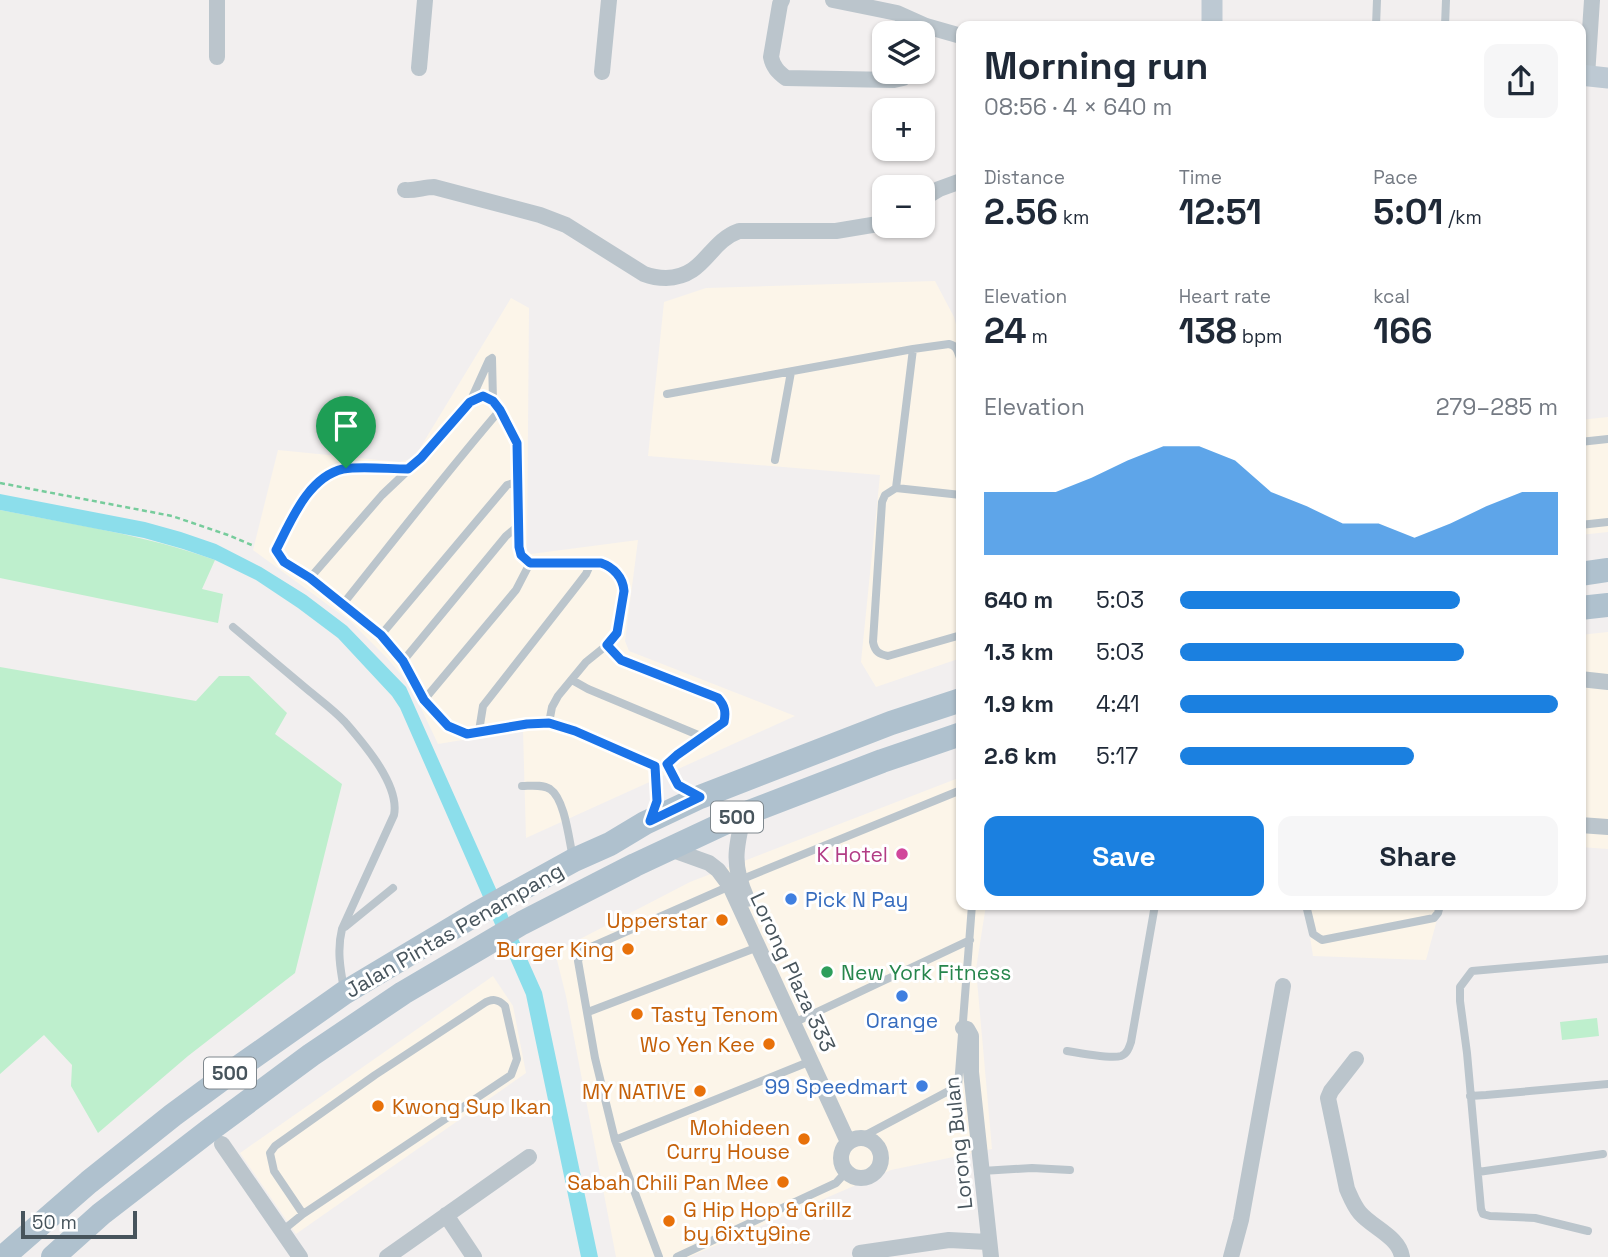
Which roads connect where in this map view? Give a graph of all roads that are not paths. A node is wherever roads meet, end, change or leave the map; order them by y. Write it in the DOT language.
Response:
graph roads {
  1 [pos="217,0"];
  2 [pos="425,0"];
  3 [pos="610,0"];
  4 [pos="782,0"];
  5 [pos="832,0"];
  6 [pos="1212,0"];
  7 [pos="1377,0"];
  8 [pos="1446,0"];
  9 [pos="1592,0"];
  10 [pos="1212,21"];
  11 [pos="1376,21"];
  12 [pos="1445,21"];
  13 [pos="956,35"];
  14 [pos="217,57"];
  15 [pos="419,68"];
  16 [pos="602,72"];
  17 [pos="1592,76"];
  18 [pos="872,80"];
  19 [pos="956,183"];
  20 [pos="405,190"];
  21 [pos="935,191"];
  22 [pos="872,225"];
  23 [pos="956,348"];
  24 [pos="913,349"];
  25 [pos="790,372"];
  26 [pos="667,394"];
  27 [pos="493,401"];
  28 [pos="470,402"];
  29 [pos="500,410"];
  30 [pos="1608,439"];
  31 [pos="1586,441"];
  32 [pos="775,460"];
  33 [pos="408,469"];
  34 [pos="517,482"];
  35 [pos="896,488"];
  36 [pos="956,494"];
  37 [pos="1608,522"];
  38 [pos="1586,524"];
  39 [pos="518,526"];
  40 [pos="530,563"];
  41 [pos="591,563"];
  42 [pos="1608,570"];
  43 [pos="1586,573"];
  44 [pos="310,578"];
  45 [pos="343,604"];
  46 [pos="1608,605"];
  47 [pos="1586,607"];
  48 [pos="233,627"];
  49 [pos="381,635"];
  50 [pos="956,636"];
  51 [pos="607,645"];
  52 [pos="403,661"];
  53 [pos="1586,679"];
  54 [pos="572,680"];
  55 [pos="1608,682"];
  56 [pos="424,700"];
  57 [pos="956,702"];
  58 [pos="549,723"];
  59 [pos="478,731"];
  60 [pos="956,736"];
  61 [pos="703,737"];
  62 [pos="667,764"];
  63 [pos="655,766"];
  64 [pos="522,786"];
  65 [pos="956,792"];
  66 [pos="700,797"];
  67 [pos="744,814"];
  68 [pos="650,821"];
  69 [pos="1586,825"];
  70 [pos="1608,827"];
  71 [pos="670,849"];
  72 [pos="574,860"];
  73 [pos="734,883"];
  74 [pos="393,888"];
  75 [pos="972,910"];
  76 [pos="1154,910"];
  77 [pos="1308,910"];
  78 [pos="1439,910"];
  79 [pos="342,929"];
  80 [pos="970,940"];
  81 [pos="758,947"];
  82 [pos="1608,959"];
  83 [pos="1283,986"];
  84 [pos="344,993"];
  85 [pos="588,1012"];
  86 [pos="800,1020"];
  87 [pos="963,1028"];
  88 [pos="1067,1051"];
  89 [pos="1356,1059"];
  90 [pos="811,1061"];
  91 [pos="284,1075"];
  92 [pos="1608,1084"];
  93 [pos="1470,1096"];
  94 [pos="615,1140"];
  95 [pos="854,1140"];
  96 [pos="222,1144"];
  97 [pos="1603,1154"];
  98 [pos="174,1157"];
  99 [pos="529,1157"];
  100 [pos="1070,1170"];
  101 [pos="982,1171"];
  102 [pos="846,1172"];
  103 [pos="1478,1172"];
  104 [pos="303,1214"];
  105 [pos="446,1215"];
  106 [pos="282,1231"];
  107 [pos="1588,1231"];
  108 [pos="990,1250"];
  109 [pos="860,1253"];
  110 [pos="2,1257"];
  111 [pos="53,1257"];
  112 [pos="300,1257"];
  113 [pos="387,1257"];
  114 [pos="474,1257"];
  115 [pos="659,1257"];
  116 [pos="677,1257"];
  117 [pos="1231,1257"];
  118 [pos="1402,1257"];
  1 -- 14 [label="street"];
  2 -- 15 [label="street"];
  3 -- 16 [label="street"];
  4 -- 18 [label="street"];
  5 -- 13 [label="street"];
  6 -- 10 [label="street"];
  7 -- 11 [label="lane"];
  8 -- 12 [label="lane"];
  9 -- 17 [label="street"];
  19 -- 21 [label="street"];
  20 -- 22 [label="street"];
  23 -- 24 [label="lane"];
  24 -- 25 [label="lane"];
  24 -- 35 [label="lane"];
  25 -- 26 [label="lane"];
  25 -- 32 [label="lane"];
  27 -- 28 [label="lane"];
  27 -- 28 [label="lane"];
  27 -- 29 [label="lane"];
  28 -- 33 [label="lane"];
  29 -- 34 [label="lane"];
  29 -- 45 [label="lane"];
  30 -- 31 [label="lane"];
  33 -- 44 [label="lane"];
  33 -- 44 [label="lane"];
  34 -- 39 [label="lane"];
  34 -- 49 [label="lane"];
  35 -- 36 [label="lane"];
  35 -- 50 [label="lane"];
  37 -- 38 [label="lane"];
  39 -- 40 [label="lane"];
  39 -- 52 [label="lane"];
  40 -- 41 [label="lane"];
  40 -- 56 [label="lane"];
  41 -- 51 [label="lane"];
  41 -- 59 [label="lane"];
  42 -- 43 [label="main road"];
  44 -- 45 [label="lane"];
  45 -- 49 [label="lane"];
  46 -- 47 [label="main road"];
  48 -- 79 [label="lane"];
  49 -- 52 [label="lane"];
  51 -- 54 [label="lane"];
  51 -- 61 [label="lane"];
  52 -- 56 [label="lane"];
  53 -- 55 [label="street"];
  54 -- 58 [label="lane"];
  54 -- 61 [label="lane"];
  56 -- 59 [label="lane"];
  57 -- 66 [label="main road, Jalan Pintas Penampang / 500"];
  58 -- 59 [label="lane"];
  58 -- 63 [label="lane"];
  60 -- 67 [label="main road, Jalan Pintas Penampang / 500"];
  61 -- 62 [label="lane"];
  62 -- 63 [label="lane"];
  62 -- 66 [label="lane"];
  63 -- 68 [label="lane"];
  64 -- 72 [label="lane"];
  65 -- 73 [label="lane"];
  66 -- 68 [label="main road, Jalan Pintas Penampang / 500"];
  67 -- 71 [label="main road, Jalan Pintas Penampang / 500"];
  67 -- 73 [label="street, Lorong Plaza 333"];
  68 -- 72 [label="main road, Jalan Pintas Penampang / 500"];
  69 -- 70 [label="street"];
  71 -- 73 [label="street, Lorong Plaza 333"];
  71 -- 91 [label="main road, Jalan Pintas Penampang / 500"];
  72 -- 84 [label="main road, Jalan Pintas Penampang / 500"];
  73 -- 81 [label="street, Lorong Plaza 333"];
  73 -- 85 [label="lane"];
  73 -- 86 [label="street, Lorong Plaza 333"];
  74 -- 79 [label="lane"];
  75 -- 80 [label="lane"];
  76 -- 88 [label="lane"];
  77 -- 78 [label="lane"];
  79 -- 84 [label="lane"];
  80 -- 86 [label="lane"];
  80 -- 87 [label="lane"];
  81 -- 85 [label="lane"];
  81 -- 90 [label="street, Lorong Plaza 333"];
  82 -- 93 [label="lane"];
  83 -- 117 [label="street"];
  84 -- 110 [label="main road, Jalan Pintas Penampang / 500"];
  85 -- 94 [label="lane"];
  86 -- 95 [label="street, Lorong Plaza 333"];
  87 -- 95 [label="lane"];
  87 -- 101 [label="street, Lorong Bulan"];
  89 -- 118 [label="street"];
  90 -- 94 [label="lane"];
  90 -- 95 [label="street, Lorong Plaza 333"];
  91 -- 96 [label="street"];
  91 -- 98 [label="main road, Jalan Pintas Penampang / 500"];
  92 -- 93 [label="lane"];
  93 -- 103 [label="lane"];
  94 -- 115 [label="lane"];
  95 -- 102 [label="street"];
  95 -- 102 [label="street"];
  96 -- 98 [label="street"];
  96 -- 106 [label="street"];
  97 -- 103 [label="lane"];
  98 -- 111 [label="main road, Jalan Pintas Penampang / 500"];
  99 -- 105 [label="street"];
  100 -- 101 [label="lane"];
  101 -- 108 [label="street, Lorong Bulan"];
  102 -- 116 [label="lane"];
  103 -- 107 [label="lane"];
  104 -- 104 [label="lane"];
  104 -- 106 [label="lane"];
  105 -- 113 [label="street"];
  105 -- 114 [label="street"];
  106 -- 112 [label="street"];
  108 -- 109 [label="street"];
}
